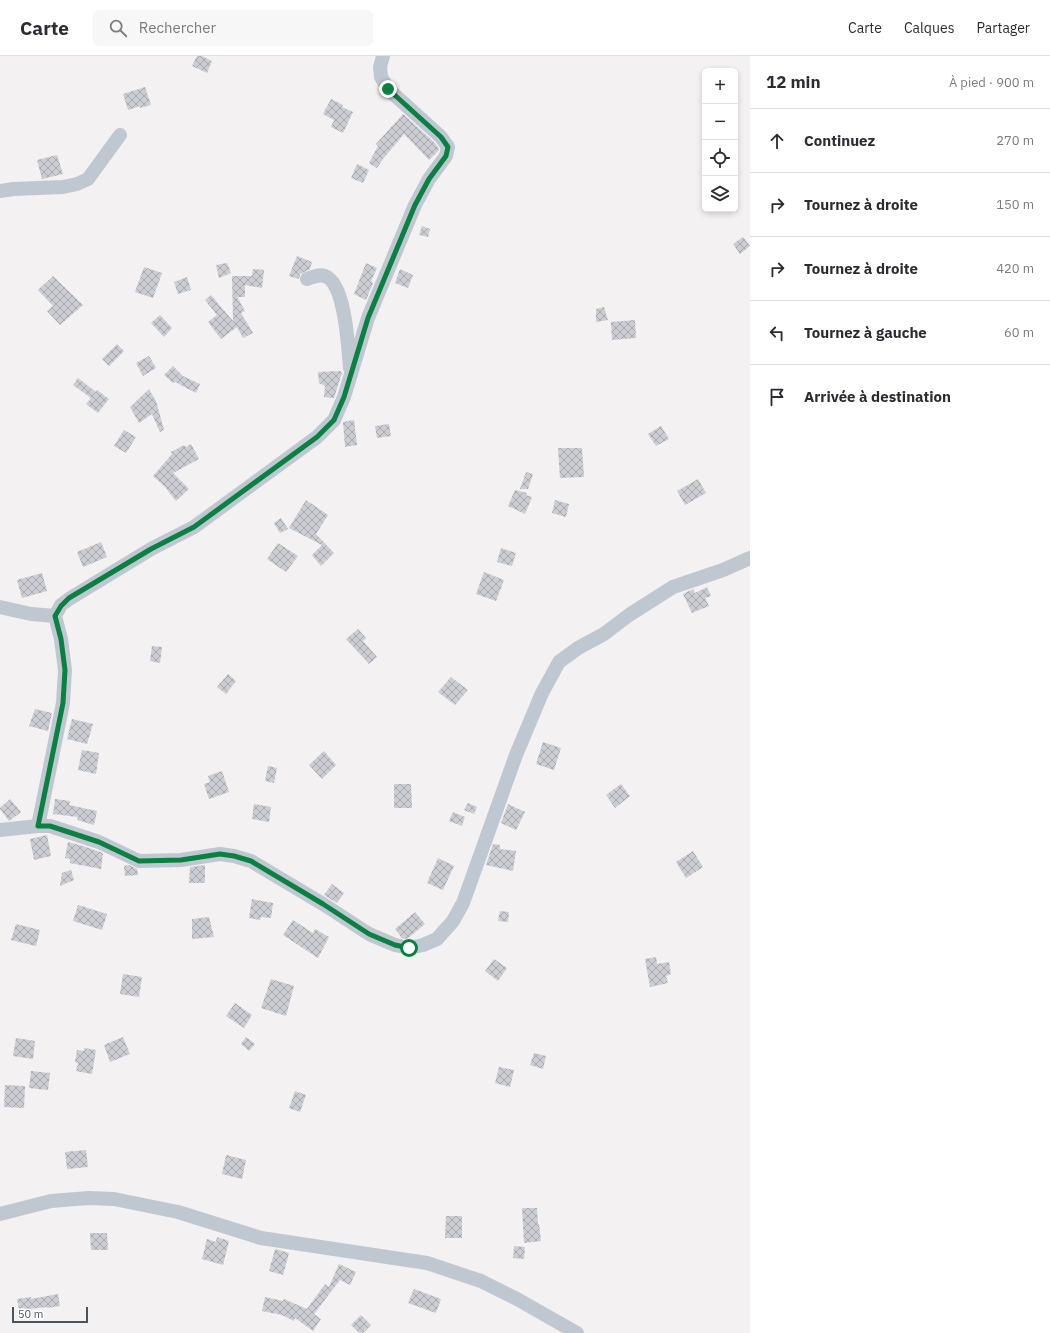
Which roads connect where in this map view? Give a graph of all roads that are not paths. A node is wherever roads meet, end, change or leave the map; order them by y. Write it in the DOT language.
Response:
graph roads {
  1 [pos="383,56"];
  2 [pos="120,134"];
  3 [pos="0,191"];
  4 [pos="307,279"];
  5 [pos="351,375"];
  6 [pos="750,558"];
  7 [pos="0,607"];
  8 [pos="55,616"];
  9 [pos="38,826"];
  10 [pos="0,830"];
  11 [pos="0,1214"];
  12 [pos="577,1333"];
  1 -- 5 [label="street"];
  2 -- 3 [label="street"];
  4 -- 5 [label="street"];
  5 -- 8 [label="street"];
  6 -- 9 [label="street"];
  7 -- 8 [label="street"];
  8 -- 9 [label="street"];
  9 -- 10 [label="street"];
  11 -- 12 [label="street"];
}
